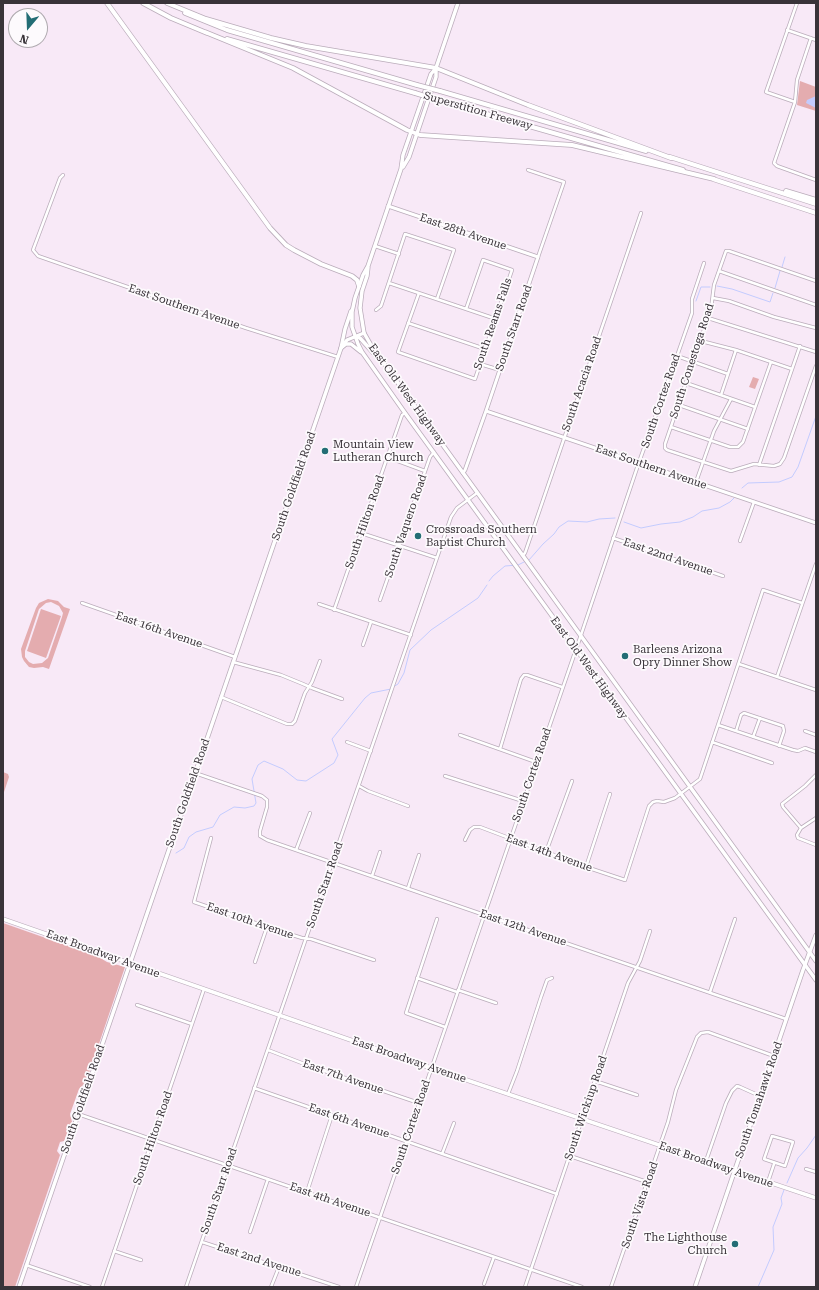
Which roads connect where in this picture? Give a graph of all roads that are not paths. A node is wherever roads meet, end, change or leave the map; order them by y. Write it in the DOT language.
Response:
graph roads {
  1 [pos="107,3"];
  2 [pos="143,3"];
  3 [pos="167,3"];
  4 [pos="458,3"];
  5 [pos="797,3"];
  6 [pos="787,30"];
  7 [pos="205,32"];
  8 [pos="811,38"];
  9 [pos="816,40"];
  10 [pos="436,68"];
  11 [pos="795,102"];
  12 [pos="411,132"];
  13 [pos="417,134"];
  14 [pos="671,158"];
  15 [pos="401,169"];
  16 [pos="528,170"];
  17 [pos="63,175"];
  18 [pos="714,180"];
  19 [pos="816,180"];
  20 [pos="749,182"];
  21 [pos="816,200"];
  22 [pos="816,204"];
  23 [pos="388,206"];
  24 [pos="814,212"];
  25 [pos="641,213"];
  26 [pos="375,246"];
  27 [pos="399,254"];
  28 [pos="538,257"];
  29 [pos="704,263"];
  30 [pos="368,266"];
  31 [pos="719,271"];
  32 [pos="816,281"];
  33 [pos="389,283"];
  34 [pos="359,286"];
  35 [pos="419,293"];
  36 [pos="713,298"];
  37 [pos="437,299"];
  38 [pos="353,304"];
  39 [pos="816,305"];
  40 [pos="466,309"];
  41 [pos="376,310"];
  42 [pos="708,318"];
  43 [pos="496,319"];
  44 [pos="408,322"];
  45 [pos="816,328"];
  46 [pos="364,333"];
  47 [pos="355,336"];
  48 [pos="700,341"];
  49 [pos="800,346"];
  50 [pos="341,348"];
  51 [pos="485,349"];
  52 [pos="736,350"];
  53 [pos="362,352"];
  54 [pos="816,352"];
  55 [pos="677,356"];
  56 [pos="338,357"];
  57 [pos="693,362"];
  58 [pos="771,362"];
  59 [pos="480,364"];
  60 [pos="385,365"];
  61 [pos="816,366"];
  62 [pos="500,370"];
  63 [pos="792,370"];
  64 [pos="728,374"];
  65 [pos="686,384"];
  66 [pos="720,395"];
  67 [pos="731,399"];
  68 [pos="679,405"];
  69 [pos="756,407"];
  70 [pos="486,411"];
  71 [pos="405,413"];
  72 [pos="720,419"];
  73 [pos="671,427"];
  74 [pos="748,429"];
  75 [pos="564,437"];
  76 [pos="711,440"];
  77 [pos="434,452"];
  78 [pos="387,457"];
  79 [pos="703,462"];
  80 [pos="639,463"];
  81 [pos="759,465"];
  82 [pos="425,471"];
  83 [pos="463,472"];
  84 [pos="696,482"];
  85 [pos="477,493"];
  86 [pos="468,500"];
  87 [pos="754,502"];
  88 [pos="816,523"];
  89 [pos="361,533"];
  90 [pos="614,538"];
  91 [pos="740,542"];
  92 [pos="399,546"];
  93 [pos="437,558"];
  94 [pos="525,559"];
  95 [pos="816,564"];
  96 [pos="723,576"];
  97 [pos="380,600"];
  98 [pos="82,603"];
  99 [pos="802,603"];
  100 [pos="319,604"];
  101 [pos="334,610"];
  102 [pos="371,622"];
  103 [pos="411,635"];
  104 [pos="580,636"];
  105 [pos="363,645"];
  106 [pos="576,648"];
  107 [pos="235,656"];
  108 [pos="320,661"];
  109 [pos="234,662"];
  110 [pos="739,664"];
  111 [pos="777,677"];
  112 [pos="309,687"];
  113 [pos="562,687"];
  114 [pos="816,689"];
  115 [pos="221,697"];
  116 [pos="342,699"];
  117 [pos="760,718"];
  118 [pos="718,725"];
  119 [pos="736,731"];
  120 [pos="805,731"];
  121 [pos="460,735"];
  122 [pos="816,735"];
  123 [pos="753,737"];
  124 [pos="347,742"];
  125 [pos="712,742"];
  126 [pos="779,746"];
  127 [pos="500,749"];
  128 [pos="371,751"];
  129 [pos="816,752"];
  130 [pos="536,762"];
  131 [pos="772,763"];
  132 [pos="195,773"];
  133 [pos="816,775"];
  134 [pos="445,776"];
  135 [pos="572,781"];
  136 [pos="359,786"];
  137 [pos="690,787"];
  138 [pos="680,793"];
  139 [pos="610,794"];
  140 [pos="523,801"];
  141 [pos="408,806"];
  142 [pos="310,813"];
  143 [pos="816,818"];
  144 [pos="802,828"];
  145 [pos="211,838"];
  146 [pos="510,839"];
  147 [pos="465,840"];
  148 [pos="816,845"];
  149 [pos="296,850"];
  150 [pos="380,852"];
  151 [pos="546,852"];
  152 [pos="419,855"];
  153 [pos="332,862"];
  154 [pos="586,867"];
  155 [pos="372,876"];
  156 [pos="408,888"];
  157 [pos="484,915"];
  158 [pos="735,918"];
  159 [pos="3,919"];
  160 [pos="437,919"];
  161 [pos="267,927"];
  162 [pos="650,931"];
  163 [pos="816,935"];
  164 [pos="306,938"];
  165 [pos="810,952"];
  166 [pos="374,960"];
  167 [pos="816,961"];
  168 [pos="255,962"];
  169 [pos="130,963"];
  170 [pos="805,965"];
  171 [pos="637,967"];
  172 [pos="417,978"];
  173 [pos="552,978"];
  174 [pos="816,980"];
  175 [pos="204,989"];
  176 [pos="458,991"];
  177 [pos="710,992"];
  178 [pos="496,1004"];
  179 [pos="138,1005"];
  180 [pos="280,1015"];
  181 [pos="787,1019"];
  182 [pos="192,1024"];
  183 [pos="445,1027"];
  184 [pos="268,1050"];
  185 [pos="774,1056"];
  186 [pos="431,1068"];
  187 [pos="595,1081"];
  188 [pos="254,1088"];
  189 [pos="508,1094"];
  190 [pos="637,1095"];
  191 [pos="760,1096"];
  192 [pos="419,1103"];
  193 [pos="78,1114"];
  194 [pos="332,1115"];
  195 [pos="583,1120"];
  196 [pos="454,1123"];
  197 [pos="152,1139"];
  198 [pos="406,1141"];
  199 [pos="660,1146"];
  200 [pos="442,1154"];
  201 [pos="570,1156"];
  202 [pos="706,1162"];
  203 [pos="774,1164"];
  204 [pos="228,1165"];
  205 [pos="806,1169"];
  206 [pos="734,1170"];
  207 [pos="816,1172"];
  208 [pos="268,1179"];
  209 [pos="648,1182"];
  210 [pos="768,1182"];
  211 [pos="306,1192"];
  212 [pos="557,1194"];
  213 [pos="816,1198"];
  214 [pos="380,1218"];
  215 [pos="250,1232"];
  216 [pos="202,1242"];
  217 [pos="114,1251"];
  218 [pos="494,1257"];
  219 [pos="140,1260"];
  220 [pos="26,1265"];
  221 [pos="279,1267"];
  222 [pos="531,1269"];
  223 [pos="484,1284"];
  224 [pos="19,1287"];
  225 [pos="90,1287"];
  226 [pos="102,1287"];
  227 [pos="186,1287"];
  228 [pos="271,1287"];
  229 [pos="339,1287"];
  230 [pos="356,1287"];
  231 [pos="525,1287"];
  232 [pos="582,1287"];
  233 [pos="612,1287"];
  234 [pos="695,1287"];
  1 -- 34 [label="highway"];
  2 -- 7 [label="highway, Superstition Freeway"];
  3 -- 10 [label="highway"];
  3 -- 14 [label="highway, Superstition Freeway, bridge"];
  4 -- 10 [label="main road"];
  5 -- 6 [label="street"];
  6 -- 8 [label="street"];
  6 -- 11 [label="street"];
  7 -- 12 [label="highway"];
  7 -- 18 [label="highway, Superstition Freeway, bridge"];
  8 -- 9 [label="street"];
  8 -- 11 [label="street"];
  10 -- 12 [label="main road"];
  10 -- 13 [label="main road"];
  10 -- 14 [label="highway"];
  11 -- 19 [label="street"];
  12 -- 13 [label="highway"];
  12 -- 15 [label="main road"];
  13 -- 15 [label="main road"];
  13 -- 18 [label="highway"];
  14 -- 20 [label="highway, Superstition Freeway"];
  15 -- 23 [label="main road"];
  16 -- 28 [label="street, South Starr Road"];
  17 -- 56 [label="street, East Southern Avenue"];
  18 -- 24 [label="highway, Superstition Freeway"];
  20 -- 21 [label="highway"];
  20 -- 22 [label="highway, Superstition Freeway"];
  23 -- 26 [label="main road"];
  23 -- 28 [label="street, East 28th Avenue"];
  25 -- 75 [label="street, South Acacia Road"];
  26 -- 27 [label="street"];
  26 -- 30 [label="main road"];
  27 -- 33 [label="street"];
  27 -- 37 [label="street"];
  28 -- 62 [label="street, South Starr Road"];
  29 -- 55 [label="street, South Cortez Road"];
  30 -- 34 [label="main road, East Old West Highway"];
  30 -- 46 [label="main road, East Old West Highway"];
  31 -- 32 [label="street, South Conestoga Road"];
  31 -- 36 [label="street, South Conestoga Road"];
  31 -- 39 [label="street"];
  33 -- 35 [label="street"];
  33 -- 41 [label="street"];
  34 -- 38 [label="main road, East Old West Highway"];
  35 -- 37 [label="street"];
  35 -- 44 [label="street"];
  36 -- 42 [label="street, South Conestoga Road"];
  36 -- 45 [label="street"];
  37 -- 40 [label="street"];
  38 -- 47 [label="main road, East Old West Highway"];
  38 -- 50 [label="main road, South Goldfield Road"];
  40 -- 43 [label="street"];
  40 -- 43 [label="street, South Reams Falls"];
  42 -- 48 [label="street, South Conestoga Road"];
  42 -- 49 [label="street"];
  43 -- 51 [label="street, South Reams Falls"];
  44 -- 51 [label="street"];
  44 -- 59 [label="street, South Reams Falls"];
  46 -- 47 [label="main road"];
  46 -- 60 [label="main road, East Old West Highway"];
  47 -- 50 [label="main road"];
  47 -- 53 [label="main road, East Old West Highway"];
  47 -- 60 [label="main road"];
  48 -- 52 [label="street"];
  48 -- 57 [label="street, South Conestoga Road"];
  49 -- 54 [label="street"];
  49 -- 63 [label="street"];
  50 -- 53 [label="main road"];
  50 -- 56 [label="main road, South Goldfield Road"];
  51 -- 59 [label="street, South Reams Falls"];
  52 -- 58 [label="street"];
  52 -- 64 [label="street"];
  53 -- 71 [label="main road, East Old West Highway"];
  55 -- 57 [label="street"];
  55 -- 80 [label="street, South Cortez Road"];
  56 -- 107 [label="main road, South Goldfield Road"];
  57 -- 64 [label="street"];
  57 -- 65 [label="street, South Conestoga Road"];
  58 -- 63 [label="street"];
  58 -- 69 [label="street"];
  59 -- 62 [label="street"];
  60 -- 83 [label="main road, East Old West Highway"];
  61 -- 81 [label="street"];
  62 -- 70 [label="street, South Starr Road"];
  63 -- 81 [label="street"];
  64 -- 66 [label="street"];
  65 -- 66 [label="street"];
  65 -- 68 [label="street, South Conestoga Road"];
  66 -- 67 [label="street"];
  67 -- 69 [label="street"];
  67 -- 72 [label="street"];
  68 -- 72 [label="street"];
  68 -- 73 [label="street, South Conestoga Road"];
  69 -- 74 [label="street"];
  70 -- 75 [label="street, East Southern Avenue"];
  70 -- 83 [label="street, South Starr Road"];
  71 -- 77 [label="main road, East Old West Highway"];
  71 -- 78 [label="street, South Hilton Road"];
  72 -- 74 [label="street"];
  72 -- 76 [label="street"];
  73 -- 76 [label="street"];
  73 -- 79 [label="street, South Conestoga Road"];
  74 -- 76 [label="street"];
  75 -- 80 [label="street, East Southern Avenue"];
  75 -- 94 [label="street, South Acacia Road"];
  76 -- 79 [label="street"];
  77 -- 82 [label="street, South Vaquero Road"];
  77 -- 86 [label="main road, East Old West Highway"];
  78 -- 82 [label="street"];
  78 -- 89 [label="street, South Hilton Road"];
  79 -- 81 [label="street"];
  79 -- 84 [label="street"];
  80 -- 84 [label="street, East Southern Avenue"];
  80 -- 90 [label="street, South Cortez Road"];
  82 -- 92 [label="street, South Vaquero Road"];
  83 -- 85 [label="main road, East Old West Highway"];
  84 -- 87 [label="street, East Southern Avenue"];
  85 -- 86 [label="street, South Starr Road"];
  85 -- 94 [label="main road, East Old West Highway"];
  86 -- 93 [label="street, South Starr Road"];
  86 -- 106 [label="main road, East Old West Highway"];
  87 -- 88 [label="street, East Southern Avenue"];
  87 -- 91 [label="street"];
  89 -- 92 [label="street"];
  89 -- 101 [label="street, South Hilton Road"];
  90 -- 96 [label="street, East 22nd Avenue"];
  90 -- 104 [label="street, South Cortez Road"];
  92 -- 93 [label="street"];
  92 -- 97 [label="street, South Vaquero Road"];
  93 -- 103 [label="street, South Starr Road"];
  94 -- 104 [label="main road, East Old West Highway"];
  95 -- 99 [label="street"];
  98 -- 107 [label="street, East 16th Avenue"];
  99 -- 110 [label="street"];
  99 -- 111 [label="street"];
  100 -- 101 [label="street"];
  101 -- 102 [label="street"];
  102 -- 103 [label="street"];
  102 -- 105 [label="street"];
  103 -- 128 [label="street, South Starr Road"];
  104 -- 106 [label="street, South Cortez Road"];
  104 -- 137 [label="main road, East Old West Highway"];
  106 -- 113 [label="street, South Cortez Road"];
  106 -- 138 [label="main road, East Old West Highway"];
  107 -- 109 [label="main road, South Goldfield Road"];
  108 -- 112 [label="street"];
  109 -- 112 [label="street"];
  109 -- 115 [label="main road, South Goldfield Road"];
  110 -- 111 [label="street"];
  110 -- 118 [label="street"];
  111 -- 114 [label="street"];
  112 -- 115 [label="street"];
  112 -- 116 [label="street"];
  113 -- 127 [label="street"];
  113 -- 130 [label="street, South Cortez Road"];
  115 -- 132 [label="main road, South Goldfield Road"];
  117 -- 119 [label="street"];
  117 -- 123 [label="street"];
  117 -- 126 [label="street"];
  118 -- 119 [label="street"];
  118 -- 125 [label="street"];
  119 -- 123 [label="street"];
  120 -- 122 [label="street"];
  121 -- 127 [label="street"];
  123 -- 126 [label="street"];
  124 -- 128 [label="street"];
  125 -- 131 [label="street"];
  125 -- 137 [label="street"];
  126 -- 129 [label="street"];
  127 -- 130 [label="street"];
  128 -- 136 [label="street, South Starr Road"];
  130 -- 140 [label="street, South Cortez Road"];
  132 -- 149 [label="street, East 12th Avenue"];
  132 -- 169 [label="main road, South Goldfield Road"];
  133 -- 144 [label="street"];
  134 -- 140 [label="street"];
  135 -- 151 [label="street"];
  136 -- 141 [label="street"];
  136 -- 153 [label="street, South Starr Road"];
  137 -- 138 [label="street"];
  137 -- 165 [label="main road, East Old West Highway"];
  138 -- 154 [label="street, East 14th Avenue"];
  138 -- 170 [label="main road, East Old West Highway"];
  139 -- 154 [label="street"];
  140 -- 146 [label="street, South Cortez Road"];
  142 -- 149 [label="street"];
  143 -- 144 [label="street"];
  144 -- 148 [label="street"];
  145 -- 161 [label="street, East 10th Avenue"];
  146 -- 147 [label="street, East 14th Avenue"];
  146 -- 151 [label="street, East 14th Avenue"];
  146 -- 157 [label="street, South Cortez Road"];
  149 -- 153 [label="street, East 12th Avenue"];
  150 -- 155 [label="street"];
  151 -- 154 [label="street, East 14th Avenue"];
  152 -- 156 [label="street"];
  153 -- 155 [label="street, East 12th Avenue"];
  153 -- 164 [label="street, South Starr Road"];
  155 -- 156 [label="street, East 12th Avenue"];
  156 -- 157 [label="street, East 12th Avenue"];
  157 -- 171 [label="street, East 12th Avenue"];
  157 -- 176 [label="street, South Cortez Road"];
  158 -- 177 [label="street"];
  159 -- 169 [label="main road, East Broadway Avenue"];
  160 -- 172 [label="street"];
  161 -- 164 [label="street, East 10th Avenue"];
  161 -- 168 [label="street"];
  162 -- 171 [label="street, South Wickiup Road"];
  163 -- 165 [label="main road, South Tomahawk Road"];
  164 -- 166 [label="street, East 10th Avenue"];
  164 -- 180 [label="street, South Starr Road"];
  165 -- 167 [label="main road, East Old West Highway"];
  165 -- 170 [label="main road, South Tomahawk Road"];
  169 -- 175 [label="main road, East Broadway Avenue"];
  169 -- 193 [label="main road, South Goldfield Road"];
  170 -- 174 [label="main road, East Old West Highway"];
  170 -- 181 [label="main road, South Tomahawk Road"];
  171 -- 177 [label="street, East 12th Avenue"];
  171 -- 187 [label="street, South Wickiup Road"];
  172 -- 176 [label="street"];
  172 -- 183 [label="street"];
  173 -- 189 [label="street"];
  175 -- 180 [label="main road, East Broadway Avenue"];
  175 -- 182 [label="street, South Hilton Road"];
  176 -- 178 [label="street"];
  176 -- 183 [label="street, South Cortez Road"];
  177 -- 181 [label="street, East 12th Avenue"];
  179 -- 182 [label="street"];
  180 -- 184 [label="street, South Starr Road"];
  180 -- 186 [label="main road, East Broadway Avenue"];
  181 -- 185 [label="main road, South Tomahawk Road"];
  182 -- 197 [label="street, South Hilton Road"];
  183 -- 186 [label="street, South Cortez Road"];
  184 -- 188 [label="street, South Starr Road"];
  184 -- 192 [label="street, East 7th Avenue"];
  185 -- 191 [label="main road, South Tomahawk Road"];
  185 -- 199 [label="street, South Vista Road"];
  186 -- 189 [label="main road, East Broadway Avenue"];
  186 -- 192 [label="street, South Cortez Road"];
  187 -- 190 [label="street"];
  187 -- 195 [label="street, South Wickiup Road"];
  188 -- 194 [label="street, East 6th Avenue"];
  188 -- 204 [label="street, South Starr Road"];
  189 -- 195 [label="main road, East Broadway Avenue"];
  191 -- 202 [label="street"];
  191 -- 206 [label="main road, South Tomahawk Road"];
  192 -- 198 [label="street, South Cortez Road"];
  193 -- 197 [label="street, East 4th Avenue"];
  193 -- 220 [label="main road, South Goldfield Road"];
  194 -- 198 [label="street, East 6th Avenue"];
  194 -- 211 [label="street"];
  195 -- 199 [label="main road, East Broadway Avenue"];
  195 -- 201 [label="street, South Wickiup Road"];
  196 -- 200 [label="street"];
  197 -- 204 [label="street, East 4th Avenue"];
  197 -- 217 [label="street, South Hilton Road"];
  198 -- 200 [label="street, East 6th Avenue"];
  198 -- 214 [label="street, South Cortez Road"];
  199 -- 202 [label="main road, East Broadway Avenue"];
  199 -- 209 [label="street, South Vista Road"];
  200 -- 212 [label="street, East 6th Avenue"];
  201 -- 209 [label="street"];
  201 -- 212 [label="street, South Wickiup Road"];
  202 -- 206 [label="main road, East Broadway Avenue"];
  203 -- 203 [label="street"];
  203 -- 210 [label="street"];
  204 -- 208 [label="street, East 4th Avenue"];
  204 -- 216 [label="street, South Starr Road"];
  205 -- 207 [label="street"];
  206 -- 210 [label="main road, East Broadway Avenue"];
  206 -- 234 [label="main road, South Tomahawk Road"];
  208 -- 211 [label="street, East 4th Avenue"];
  208 -- 215 [label="street"];
  209 -- 233 [label="street, South Vista Road"];
  210 -- 213 [label="main road, East Broadway Avenue"];
  211 -- 214 [label="street, East 4th Avenue"];
  212 -- 222 [label="street, South Wickiup Road"];
  214 -- 218 [label="street, East 4th Avenue"];
  214 -- 230 [label="street, South Cortez Road"];
  216 -- 221 [label="street, East 2nd Avenue"];
  216 -- 227 [label="street, South Starr Road"];
  217 -- 219 [label="street"];
  217 -- 226 [label="street, South Hilton Road"];
  218 -- 222 [label="street, East 4th Avenue"];
  218 -- 223 [label="street"];
  220 -- 224 [label="main road, South Goldfield Road"];
  220 -- 225 [label="street"];
  221 -- 228 [label="street"];
  221 -- 229 [label="street, East 2nd Avenue"];
  222 -- 231 [label="street, South Wickiup Road"];
  222 -- 232 [label="street, East 4th Avenue"];
}
